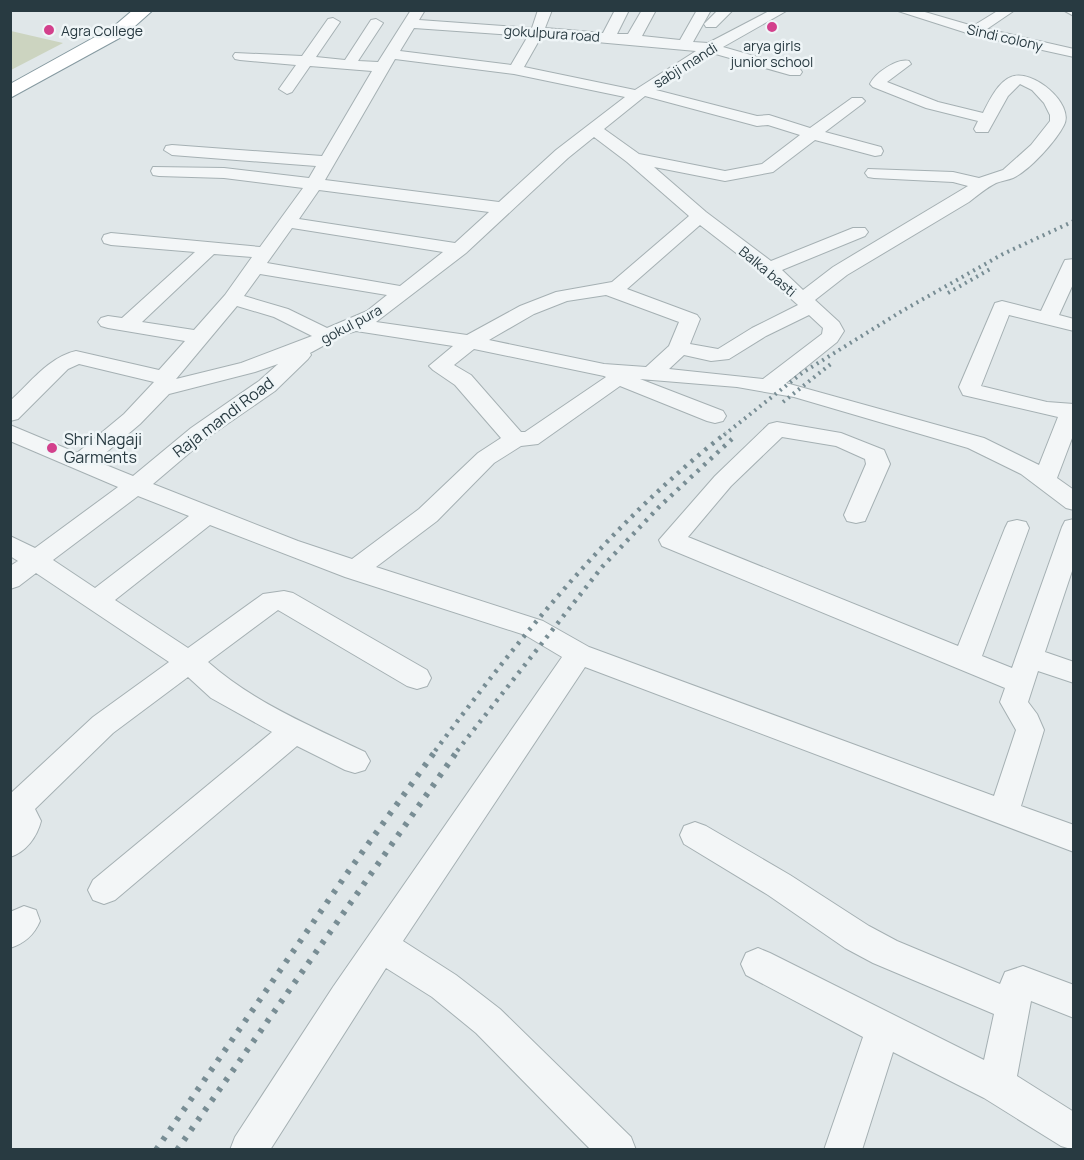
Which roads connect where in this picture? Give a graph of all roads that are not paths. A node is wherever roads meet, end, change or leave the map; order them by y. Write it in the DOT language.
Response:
graph roads {
  1 [pos="134,10"];
  2 [pos="145,10"];
  3 [pos="500,10"];
  4 [pos="545,10"];
  5 [pos="622,10"];
  6 [pos="650,10"];
  7 [pos="704,10"];
  8 [pos="728,10"];
  9 [pos="901,10"];
  10 [pos="1008,10"];
  11 [pos="1069,10"];
  12 [pos="775,11"];
  13 [pos="1074,12"];
  14 [pos="413,17"];
  15 [pos="333,22"];
  16 [pos="376,23"];
  17 [pos="711,24"];
  18 [pos="490,29"];
  19 [pos="975,30"];
  20 [pos="537,32"];
  21 [pos="608,37"];
  22 [pos="633,39"];
  23 [pos="684,45"];
  24 [pos="710,48"];
  25 [pos="1074,53"];
  26 [pos="240,56"];
  27 [pos="386,60"];
  28 [pos="307,61"];
  29 [pos="349,64"];
  30 [pos="904,64"];
  31 [pos="516,68"];
  32 [pos="795,72"];
  33 [pos="10,82"];
  34 [pos="287,89"];
  35 [pos="10,93"];
  36 [pos="640,93"];
  37 [pos="857,101"];
  38 [pos="1065,107"];
  39 [pos="593,129"];
  40 [pos="812,134"];
  41 [pos="172,150"];
  42 [pos="875,151"];
  43 [pos="633,158"];
  44 [pos="328,162"];
  45 [pos="159,171"];
  46 [pos="874,173"];
  47 [pos="315,183"];
  48 [pos="980,184"];
  49 [pos="503,208"];
  50 [pos="700,216"];
  51 [pos="286,222"];
  52 [pos="859,232"];
  53 [pos="111,239"];
  54 [pos="210,248"];
  55 [pos="459,249"];
  56 [pos="260,260"];
  57 [pos="1071,264"];
  58 [pos="769,270"];
  59 [pos="609,289"];
  60 [pos="1068,289"];
  61 [pos="403,292"];
  62 [pos="232,299"];
  63 [pos="806,303"];
  64 [pos="1047,319"];
  65 [pos="355,325"];
  66 [pos="1074,325"];
  67 [pos="199,338"];
  68 [pos="319,341"];
  69 [pos="470,342"];
  70 [pos="679,346"];
  71 [pos="611,374"];
  72 [pos="651,374"];
  73 [pos="163,383"];
  74 [pos="769,385"];
  75 [pos="862,408"];
  76 [pos="1072,411"];
  77 [pos="10,414"];
  78 [pos="715,416"];
  79 [pos="10,432"];
  80 [pos="516,439"];
  81 [pos="841,441"];
  82 [pos="79,463"];
  83 [pos="1044,480"];
  84 [pos="135,486"];
  85 [pos="1074,502"];
  86 [pos="207,515"];
  87 [pos="856,515"];
  88 [pos="1074,527"];
  89 [pos="1017,528"];
  90 [pos="10,544"];
  91 [pos="35,562"];
  92 [pos="354,571"];
  93 [pos="10,580"];
  94 [pos="97,600"];
  95 [pos="579,654"];
  96 [pos="1030,657"];
  97 [pos="966,661"];
  98 [pos="189,662"];
  99 [pos="1074,673"];
  100 [pos="417,678"];
  101 [pos="1022,683"];
  102 [pos="294,731"];
  103 [pos="354,760"];
  104 [pos="1004,811"];
  105 [pos="695,835"];
  106 [pos="1074,838"];
  107 [pos="10,844"];
  108 [pos="104,890"];
  109 [pos="381,946"];
  110 [pos="758,964"];
  111 [pos="1074,1002"];
  112 [pos="1011,1005"];
  113 [pos="883,1029"];
  114 [pos="997,1084"];
  115 [pos="1074,1133"];
  116 [pos="248,1149"];
  117 [pos="618,1149"];
  118 [pos="843,1149"];
  1 -- 33 [label="highway"];
  2 -- 35 [label="highway"];
  3 -- 18 [label="street"];
  4 -- 20 [label="street"];
  5 -- 21 [label="street"];
  6 -- 22 [label="street"];
  7 -- 23 [label="street"];
  8 -- 17 [label="street"];
  9 -- 19 [label="street, Sindi colony"];
  10 -- 19 [label="street"];
  11 -- 13 [label="street"];
  12 -- 24 [label="street, sabji mandi"];
  14 -- 18 [label="street, gokulpura road"];
  14 -- 27 [label="street"];
  15 -- 28 [label="street"];
  16 -- 29 [label="street"];
  18 -- 20 [label="street, gokulpura road"];
  19 -- 25 [label="street, Sindi colony"];
  20 -- 21 [label="street, gokulpura road"];
  20 -- 31 [label="street"];
  21 -- 22 [label="street, gokulpura road"];
  22 -- 23 [label="street, gokulpura road"];
  23 -- 24 [label="street, gokulpura road"];
  24 -- 32 [label="street, gokulpura road"];
  24 -- 36 [label="street, sabji mandi"];
  26 -- 28 [label="street"];
  27 -- 29 [label="street"];
  27 -- 31 [label="street"];
  27 -- 44 [label="street"];
  28 -- 29 [label="street"];
  28 -- 34 [label="street"];
  30 -- 38 [label="street"];
  31 -- 36 [label="street"];
  36 -- 39 [label="street, sabji mandi"];
  36 -- 40 [label="street"];
  37 -- 40 [label="street, Balka basti"];
  38 -- 48 [label="street"];
  39 -- 43 [label="street, Balka basti"];
  39 -- 49 [label="street, gokul pura"];
  40 -- 42 [label="street"];
  40 -- 43 [label="street, Balka basti"];
  41 -- 44 [label="street"];
  43 -- 50 [label="street, Balka basti"];
  44 -- 47 [label="street"];
  45 -- 47 [label="street"];
  46 -- 48 [label="street"];
  47 -- 49 [label="street"];
  47 -- 51 [label="street"];
  48 -- 63 [label="street"];
  49 -- 55 [label="street, gokul pura"];
  50 -- 58 [label="street, Balka basti"];
  50 -- 59 [label="street"];
  51 -- 55 [label="street"];
  51 -- 56 [label="street"];
  52 -- 58 [label="street"];
  53 -- 54 [label="street"];
  54 -- 56 [label="street"];
  54 -- 67 [label="street"];
  55 -- 61 [label="street, gokul pura"];
  56 -- 61 [label="street"];
  56 -- 62 [label="street"];
  57 -- 60 [label="street"];
  58 -- 63 [label="street, Balka basti"];
  59 -- 69 [label="street"];
  59 -- 70 [label="street"];
  60 -- 64 [label="street"];
  61 -- 65 [label="street, gokul pura"];
  62 -- 67 [label="street"];
  62 -- 68 [label="street"];
  63 -- 70 [label="street"];
  63 -- 74 [label="street, Balka basti"];
  64 -- 66 [label="street"];
  64 -- 76 [label="street"];
  65 -- 68 [label="street, gokul pura"];
  65 -- 69 [label="street"];
  67 -- 73 [label="street"];
  68 -- 73 [label="street, gokul pura"];
  68 -- 84 [label="street, Raja mandi Road"];
  69 -- 71 [label="street"];
  69 -- 80 [label="street"];
  70 -- 72 [label="street"];
  71 -- 72 [label="street"];
  71 -- 78 [label="street"];
  71 -- 80 [label="street"];
  72 -- 74 [label="street"];
  73 -- 77 [label="street"];
  73 -- 82 [label="street"];
  74 -- 75 [label="street"];
  75 -- 81 [label="street"];
  75 -- 83 [label="street"];
  76 -- 83 [label="street"];
  79 -- 82 [label="street"];
  80 -- 92 [label="street"];
  81 -- 87 [label="street"];
  81 -- 97 [label="street"];
  82 -- 84 [label="street"];
  83 -- 85 [label="street"];
  84 -- 86 [label="street"];
  84 -- 91 [label="street, Raja mandi Road"];
  86 -- 92 [label="street"];
  86 -- 94 [label="street"];
  88 -- 96 [label="street"];
  89 -- 97 [label="street"];
  90 -- 91 [label="street"];
  91 -- 93 [label="street, Raja mandi Road"];
  91 -- 94 [label="street"];
  92 -- 95 [label="street"];
  94 -- 98 [label="street"];
  95 -- 104 [label="street"];
  95 -- 109 [label="street"];
  96 -- 99 [label="street"];
  96 -- 101 [label="street"];
  97 -- 101 [label="street"];
  98 -- 100 [label="street"];
  98 -- 102 [label="street"];
  98 -- 107 [label="street"];
  101 -- 104 [label="street"];
  102 -- 103 [label="street"];
  102 -- 108 [label="street"];
  104 -- 106 [label="street"];
  105 -- 112 [label="street"];
  109 -- 116 [label="street"];
  109 -- 117 [label="street"];
  110 -- 113 [label="street"];
  111 -- 112 [label="street"];
  112 -- 114 [label="street"];
  113 -- 114 [label="street"];
  113 -- 118 [label="street"];
  114 -- 115 [label="street"];
}
